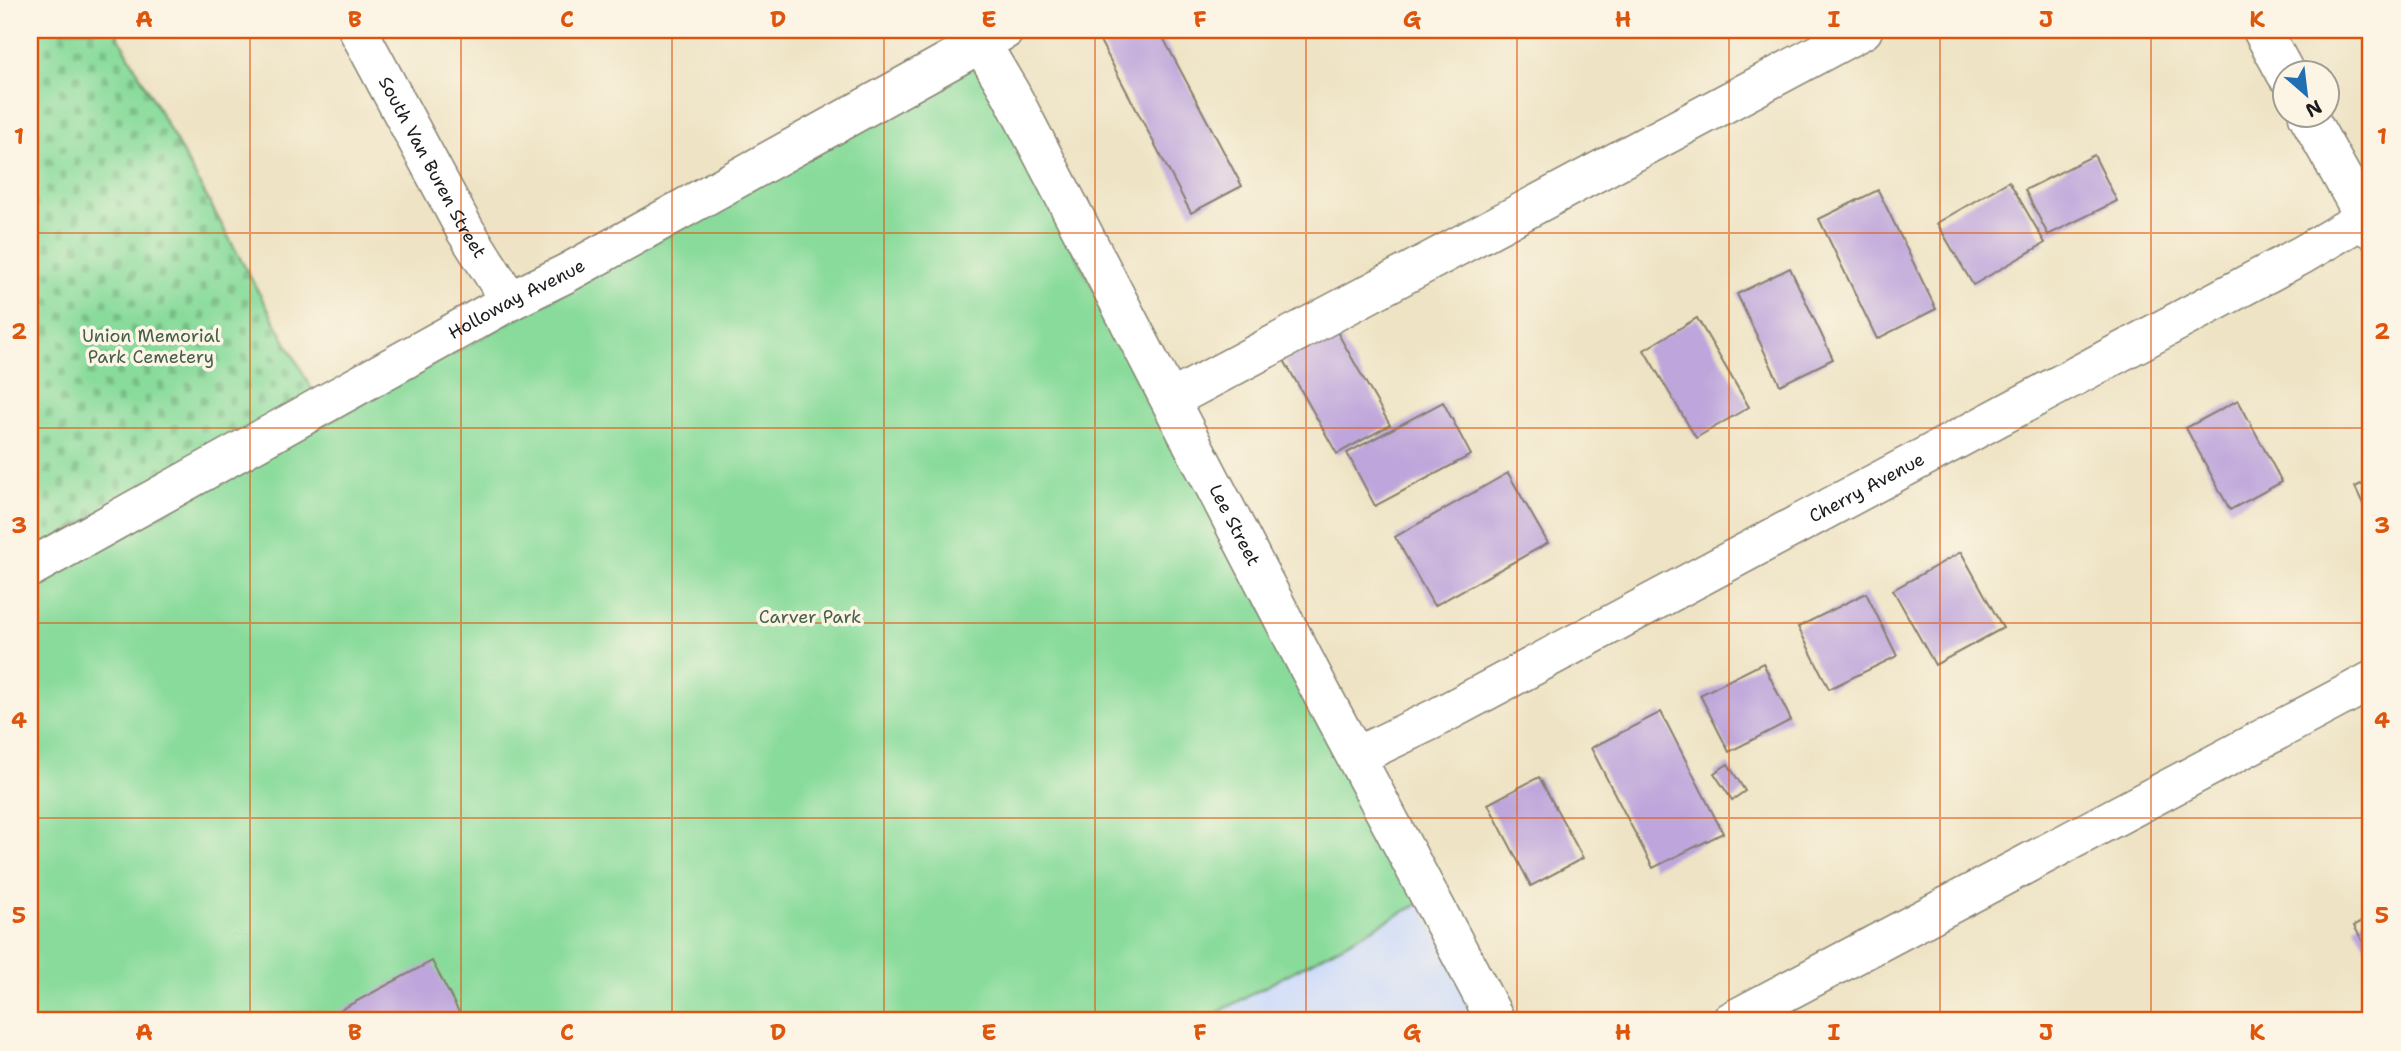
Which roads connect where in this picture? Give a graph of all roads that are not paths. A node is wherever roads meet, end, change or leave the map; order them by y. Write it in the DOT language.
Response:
graph roads {
  1 [pos="358,30"];
  2 [pos="1863,30"];
  3 [pos="2262,30"];
  4 [pos="986,35"];
  5 [pos="2278,60"];
  6 [pos="2316,130"];
  7 [pos="2369,220"];
  8 [pos="510,301"];
  9 [pos="1170,400"];
  10 [pos="30,568"];
  11 [pos="2371,681"];
  12 [pos="1357,756"];
  13 [pos="1496,1021"];
  14 [pos="1731,1021"];
  1 -- 8 [label="street, South Van Buren Street"];
  2 -- 9 [label="street"];
  3 -- 5 [label="street"];
  4 -- 8 [label="street, Holloway Avenue"];
  4 -- 9 [label="street, Lee Street"];
  6 -- 7 [label="street"];
  7 -- 12 [label="street, Cherry Avenue"];
  8 -- 10 [label="street, Holloway Avenue"];
  9 -- 12 [label="street, Lee Street"];
  11 -- 14 [label="street"];
  12 -- 13 [label="street, Lee Street"];
}
